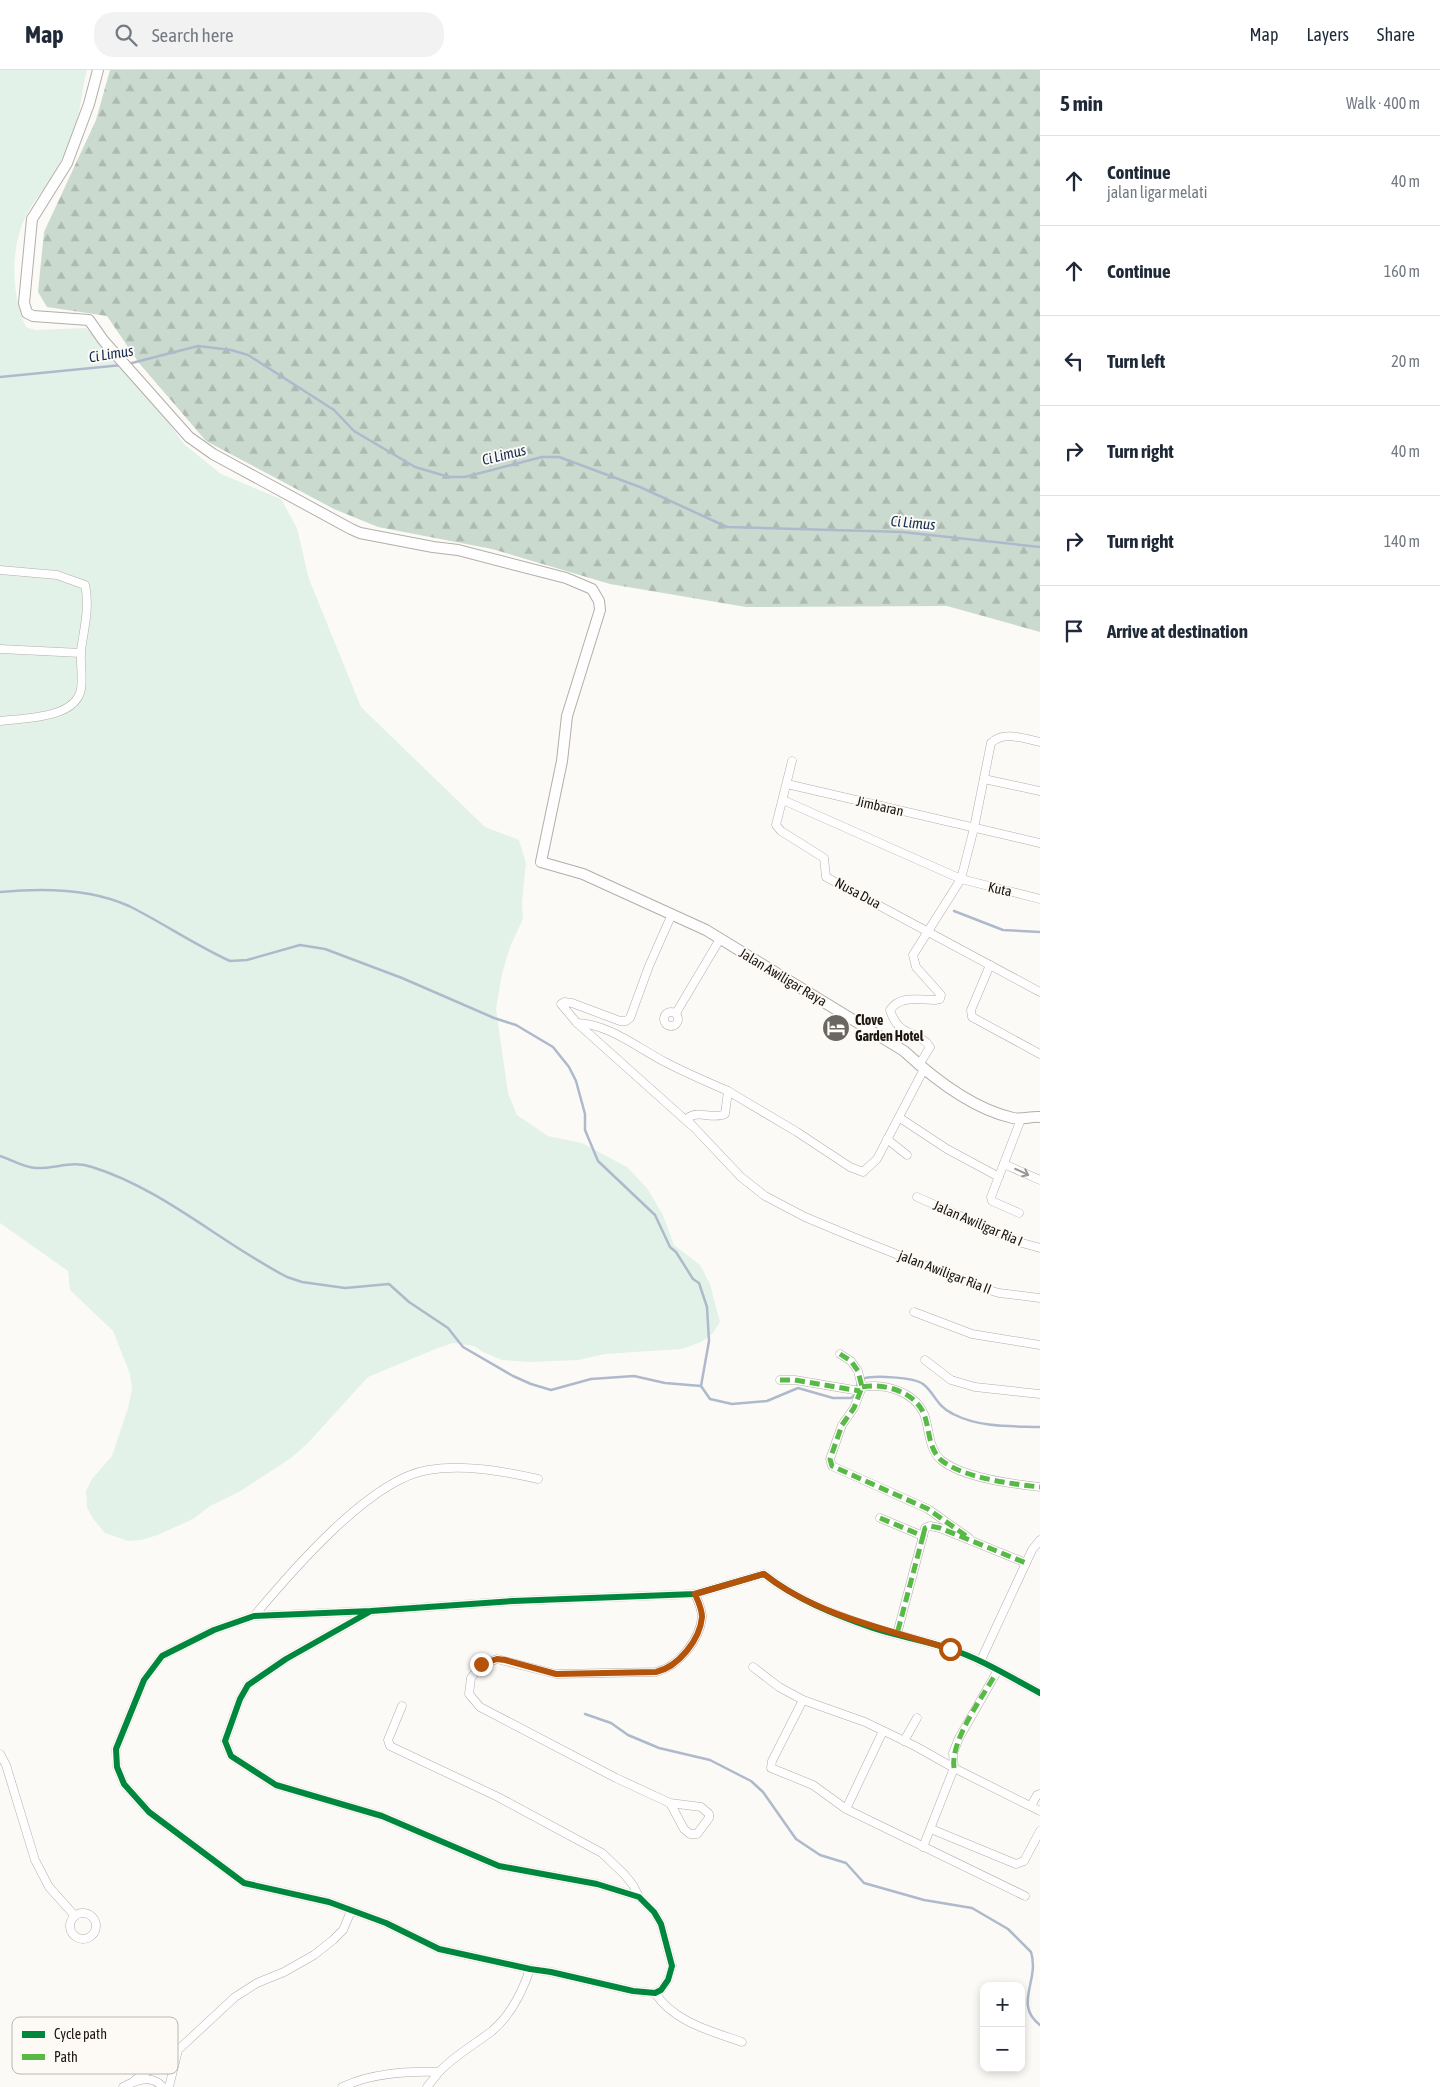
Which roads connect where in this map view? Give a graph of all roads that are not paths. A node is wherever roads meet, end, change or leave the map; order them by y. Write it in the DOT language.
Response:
graph roads {
  1 [pos="98,70"];
  2 [pos="0,570"];
  3 [pos="0,649"];
  4 [pos="81,653"];
  5 [pos="0,721"];
  6 [pos="1040,742"];
  7 [pos="792,761"];
  8 [pos="984,779"];
  9 [pos="787,784"];
  10 [pos="1040,791"];
  11 [pos="783,800"];
  12 [pos="974,828"];
  13 [pos="1040,843"];
  14 [pos="961,880"];
  15 [pos="1040,899"];
  16 [pos="672,914"];
  17 [pos="928,930"];
  18 [pos="720,939"];
  19 [pos="990,965"];
  20 [pos="1040,992"];
  21 [pos="676,1013"];
  22 [pos="577,1023"];
  23 [pos="1040,1054"];
  24 [pos="921,1067"];
  25 [pos="728,1091"];
  26 [pos="1040,1117"];
  27 [pos="900,1118"];
  28 [pos="1021,1119"];
  29 [pos="690,1125"];
  30 [pos="887,1140"];
  31 [pos="907,1155"];
  32 [pos="1004,1164"];
  33 [pos="998,1177"];
  34 [pos="1040,1180"];
  35 [pos="917,1197"];
  36 [pos="1019,1213"];
  37 [pos="1040,1248"];
  38 [pos="1040,1298"];
  39 [pos="914,1312"];
  40 [pos="1040,1345"];
  41 [pos="840,1354"];
  42 [pos="925,1360"];
  43 [pos="780,1380"];
  44 [pos="861,1389"];
  45 [pos="1040,1394"];
  46 [pos="538,1479"];
  47 [pos="1040,1486"];
  48 [pos="880,1518"];
  49 [pos="923,1536"];
  50 [pos="969,1538"];
  51 [pos="1040,1540"];
  52 [pos="1026,1564"];
  53 [pos="695,1594"];
  54 [pos="371,1611"];
  55 [pos="254,1616"];
  56 [pos="897,1634"];
  57 [pos="980,1662"];
  58 [pos="753,1667"];
  59 [pos="998,1670"];
  60 [pos="1040,1693"];
  61 [pos="803,1700"];
  62 [pos="402,1706"];
  63 [pos="917,1718"];
  64 [pos="883,1731"];
  65 [pos="904,1741"];
  66 [pos="0,1754"];
  67 [pos="954,1768"];
  68 [pos="1040,1794"];
  69 [pos="670,1803"];
  70 [pos="1031,1806"];
  71 [pos="846,1809"];
  72 [pos="1040,1811"];
  73 [pos="931,1829"];
  74 [pos="1040,1832"];
  75 [pos="923,1848"];
  76 [pos="1025,1896"];
  77 [pos="639,1897"];
  78 [pos="352,1911"];
  79 [pos="75,1916"];
  80 [pos="530,1969"];
  81 [pos="655,1993"];
  82 [pos="742,2042"];
  83 [pos="178,2050"];
  84 [pos="439,2072"];
  85 [pos="144,2074"];
  86 [pos="172,2074"];
  87 [pos="135,2080"];
  88 [pos="123,2087"];
  89 [pos="162,2087"];
  90 [pos="169,2087"];
  91 [pos="342,2087"];
  92 [pos="427,2087"];
  1 -- 16 [label="street, Jalan Awiligar Raya"];
  2 -- 4 [label="street"];
  3 -- 4 [label="street"];
  4 -- 5 [label="street"];
  6 -- 8 [label="street"];
  7 -- 9 [label="street, Nusa Dua"];
  8 -- 10 [label="street"];
  8 -- 12 [label="street"];
  9 -- 11 [label="street, Nusa Dua"];
  9 -- 12 [label="street, Jimbaran"];
  11 -- 14 [label="street"];
  11 -- 17 [label="street, Nusa Dua"];
  12 -- 13 [label="street"];
  12 -- 14 [label="street"];
  14 -- 15 [label="street, Kuta"];
  14 -- 17 [label="street"];
  16 -- 18 [label="street, Jalan Awiligar Raya"];
  16 -- 22 [label="street, jalan Awiligar Ria II"];
  17 -- 19 [label="street"];
  17 -- 24 [label="street"];
  18 -- 21 [label="street"];
  18 -- 24 [label="street, Jalan Awiligar Raya"];
  19 -- 20 [label="street"];
  19 -- 23 [label="street"];
  22 -- 25 [label="street"];
  22 -- 29 [label="street, jalan Awiligar Ria II"];
  24 -- 27 [label="street"];
  24 -- 28 [label="street, Jalan Awiligar Raya"];
  25 -- 29 [label="street"];
  25 -- 30 [label="street"];
  26 -- 28 [label="street, Jalan Awiligar Raya"];
  27 -- 30 [label="street"];
  27 -- 33 [label="street"];
  28 -- 32 [label="street"];
  29 -- 38 [label="street, jalan Awiligar Ria II"];
  30 -- 31 [label="street"];
  32 -- 33 [label="street"];
  32 -- 34 [label="street, one-way"];
  33 -- 36 [label="street"];
  35 -- 37 [label="street, Jalan Awiligar Ria I"];
  39 -- 40 [label="street"];
  41 -- 44 [label="street"];
  42 -- 45 [label="street"];
  43 -- 44 [label="street"];
  44 -- 47 [label="street"];
  44 -- 50 [label="street"];
  46 -- 55 [label="street"];
  48 -- 49 [label="street"];
  49 -- 50 [label="street"];
  49 -- 56 [label="street"];
  50 -- 52 [label="street"];
  51 -- 52 [label="street"];
  52 -- 57 [label="street"];
  53 -- 54 [label="street"];
  53 -- 56 [label="street"];
  53 -- 69 [label="street"];
  54 -- 55 [label="street"];
  54 -- 77 [label="street"];
  55 -- 78 [label="street"];
  56 -- 57 [label="street"];
  57 -- 59 [label="street"];
  58 -- 61 [label="street"];
  59 -- 60 [label="street"];
  59 -- 67 [label="street"];
  61 -- 64 [label="street"];
  61 -- 71 [label="street"];
  62 -- 77 [label="street"];
  63 -- 65 [label="street"];
  64 -- 65 [label="street"];
  64 -- 71 [label="street"];
  65 -- 67 [label="street"];
  66 -- 79 [label="street"];
  67 -- 70 [label="street"];
  67 -- 73 [label="street"];
  68 -- 70 [label="street"];
  69 -- 69 [label="street"];
  70 -- 72 [label="street"];
  71 -- 75 [label="street"];
  73 -- 74 [label="street"];
  73 -- 75 [label="street"];
  75 -- 76 [label="street"];
  77 -- 81 [label="street"];
  78 -- 80 [label="street"];
  78 -- 83 [label="street"];
  80 -- 81 [label="street"];
  80 -- 84 [label="street"];
  81 -- 82 [label="street"];
  84 -- 91 [label="street"];
  84 -- 92 [label="street"];
  85 -- 87 [label="street"];
  86 -- 90 [label="street"];
  87 -- 88 [label="street"];
  87 -- 89 [label="street"];
}
